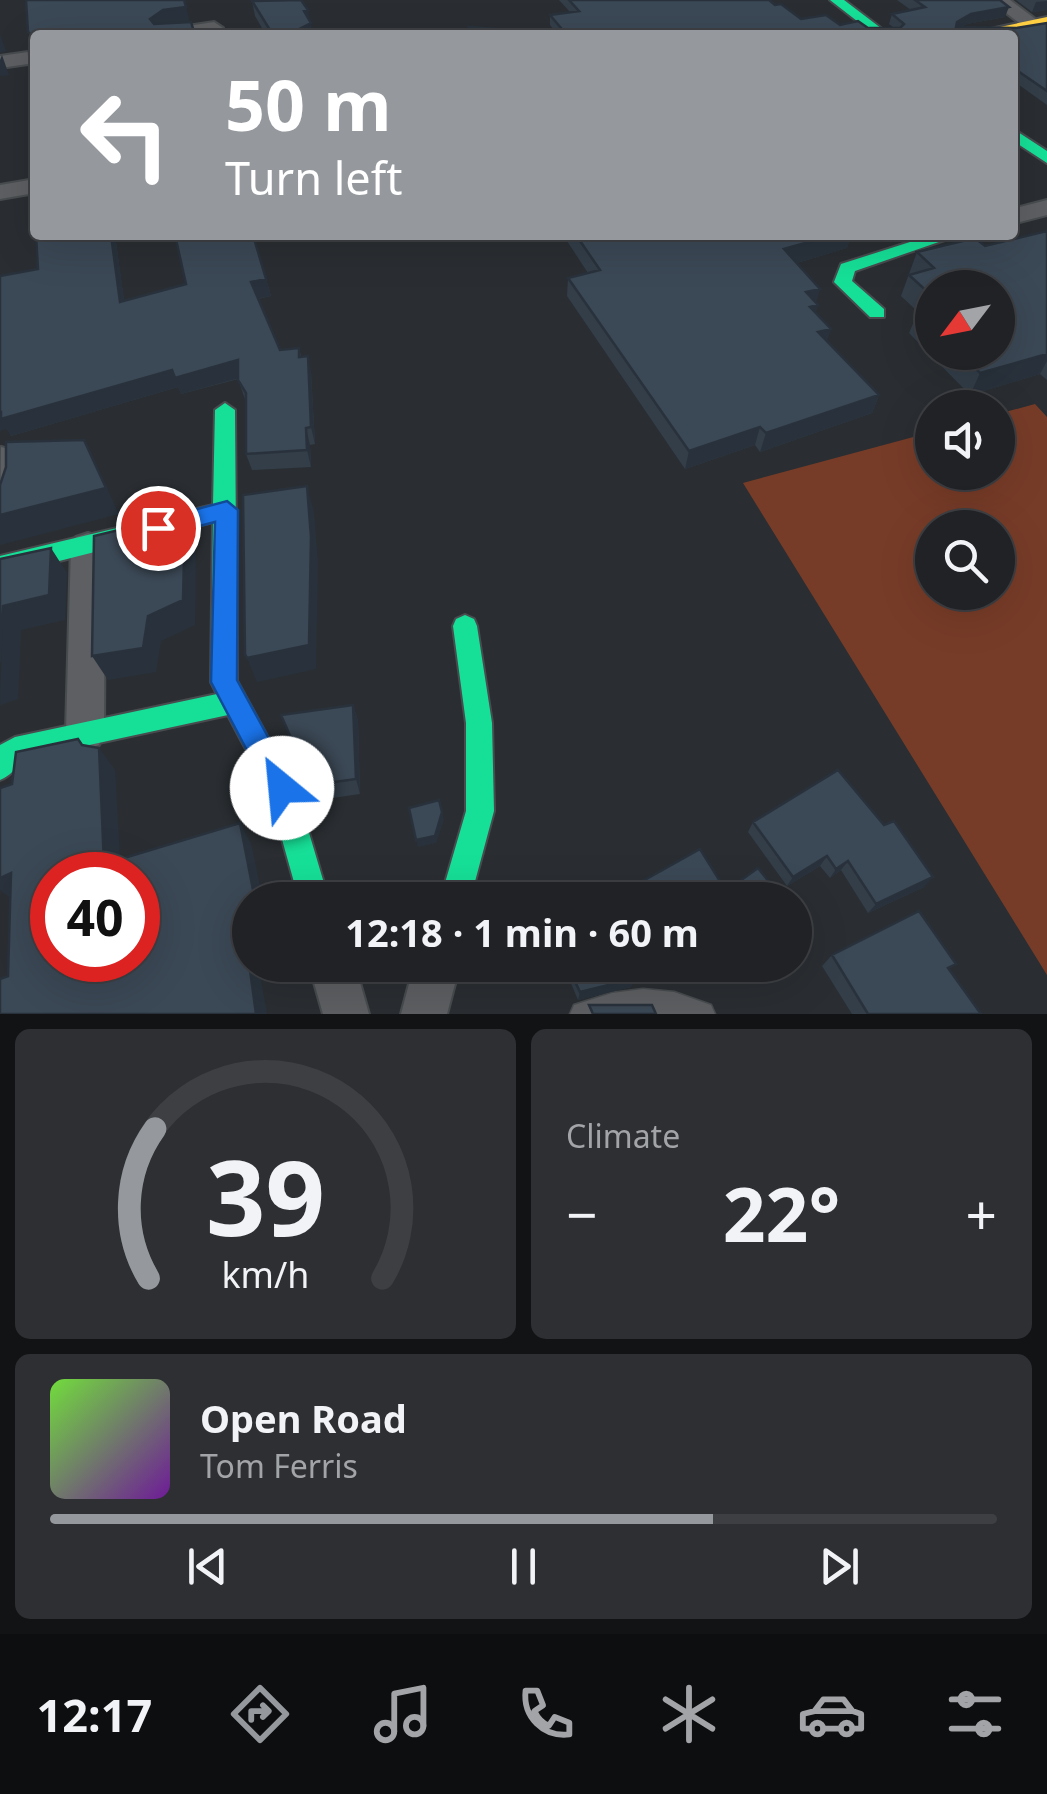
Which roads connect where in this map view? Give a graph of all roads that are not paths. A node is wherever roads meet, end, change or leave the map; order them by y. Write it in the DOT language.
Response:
graph roads {
  1 [pos="836,0"];
  2 [pos="998,0"];
  3 [pos="1040,22"];
  4 [pos="876,30"];
  5 [pos="996,30"];
  6 [pos="30,57"];
  7 [pos="0,62"];
  8 [pos="1018,136"];
  9 [pos="1047,158"];
  10 [pos="30,187"];
  11 [pos="0,192"];
  12 [pos="1047,207"];
  13 [pos="1018,215"];
  14 [pos="934,240"];
  15 [pos="877,313"];
  16 [pos="225,410"];
  17 [pos="1,458"];
  18 [pos="0,507"];
  19 [pos="227,510"];
  20 [pos="88,546"];
  21 [pos="0,566"];
  22 [pos="465,626"];
  23 [pos="234,702"];
  24 [pos="85,732"];
  25 [pos="0,767"];
  26 [pos="309,882"];
  27 [pos="460,882"];
  28 [pos="337,982"];
  29 [pos="433,982"];
  30 [pos="346,1014"];
  31 [pos="424,1014"];
  32 [pos="582,1014"];
  33 [pos="702,1014"];
  1 -- 4 [label="street"];
  2 -- 3 [label="street"];
  3 -- 5 [label="street"];
  6 -- 7 [label="street"];
  8 -- 9 [label="street"];
  10 -- 11 [label="street"];
  12 -- 13 [label="street"];
  14 -- 15 [label="street"];
  16 -- 19 [label="street"];
  17 -- 18 [label="street"];
  19 -- 20 [label="street"];
  19 -- 23 [label="street"];
  20 -- 21 [label="street"];
  20 -- 24 [label="street"];
  22 -- 27 [label="street"];
  23 -- 24 [label="street"];
  23 -- 26 [label="street"];
  24 -- 25 [label="street"];
  28 -- 30 [label="street"];
  29 -- 31 [label="street"];
  32 -- 33 [label="lane"];
}
